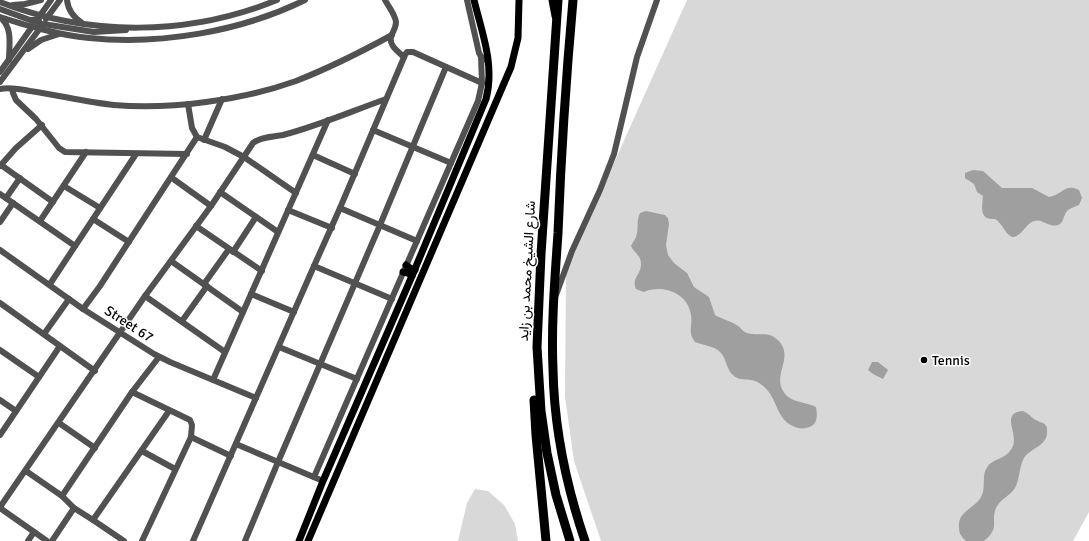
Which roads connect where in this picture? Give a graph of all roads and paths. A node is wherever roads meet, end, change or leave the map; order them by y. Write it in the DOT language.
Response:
graph roads {
  1 [pos="41,0"];
  2 [pos="51,0"];
  3 [pos="60,0"];
  4 [pos="67,0"];
  5 [pos="277,0"];
  6 [pos="305,0"];
  7 [pos="385,0"];
  8 [pos="467,0"];
  9 [pos="474,0"];
  10 [pos="519,0"];
  11 [pos="552,0"];
  12 [pos="558,0"];
  13 [pos="572,0"];
  14 [pos="657,0"];
  15 [pos="3,3"];
  16 [pos="0,9"];
  17 [pos="0,17"];
  18 [pos="48,17"];
  19 [pos="38,18"];
  20 [pos="0,22"];
  21 [pos="556,23"];
  22 [pos="7,24"];
  23 [pos="85,24"];
  24 [pos="41,26"];
  25 [pos="32,27"];
  26 [pos="139,28"];
  27 [pos="61,34"];
  28 [pos="392,35"];
  29 [pos="19,56"];
  30 [pos="404,57"];
  31 [pos="481,57"];
  32 [pos="9,60"];
  33 [pos="489,64"];
  34 [pos="446,67"];
  35 [pos="2,74"];
  36 [pos="0,82"];
  37 [pos="482,83"];
  38 [pos="12,88"];
  39 [pos="0,89"];
  40 [pos="222,99"];
  41 [pos="386,99"];
  42 [pos="188,104"];
  43 [pos="328,120"];
  44 [pos="42,125"];
  45 [pos="373,130"];
  46 [pos="197,137"];
  47 [pos="204,140"];
  48 [pos="413,146"];
  49 [pos="86,152"];
  50 [pos="136,154"];
  51 [pos="187,154"];
  52 [pos="312,155"];
  53 [pos="244,156"];
  54 [pos="451,163"];
  55 [pos="0,165"];
  56 [pos="355,174"];
  57 [pos="20,178"];
  58 [pos="172,178"];
  59 [pos="64,186"];
  60 [pos="220,192"];
  61 [pos="296,193"];
  62 [pos="0,194"];
  63 [pos="6,198"];
  64 [pos="53,202"];
  65 [pos="12,203"];
  66 [pos="211,206"];
  67 [pos="100,208"];
  68 [pos="340,208"];
  69 [pos="288,210"];
  70 [pos="256,217"];
  71 [pos="93,219"];
  72 [pos="40,221"];
  73 [pos="0,222"];
  74 [pos="380,225"];
  75 [pos="196,226"];
  76 [pos="332,228"];
  77 [pos="278,232"];
  78 [pos="417,241"];
  79 [pos="129,242"];
  80 [pos="75,246"];
  81 [pos="0,250"];
  82 [pos="231,250"];
  83 [pos="171,261"];
  84 [pos="314,266"];
  85 [pos="405,269"];
  86 [pos="262,272"];
  87 [pos="414,273"];
  88 [pos="355,283"];
  89 [pos="50,284"];
  90 [pos="206,285"];
  91 [pos="251,294"];
  92 [pos="145,296"];
  93 [pos="69,299"];
  94 [pos="392,299"];
  95 [pos="554,299"];
  96 [pos="0,303"];
  97 [pos="83,309"];
  98 [pos="243,312"];
  99 [pos="294,312"];
  100 [pos="182,321"];
  101 [pos="44,334"];
  102 [pos="120,334"];
  103 [pos="60,346"];
  104 [pos="279,347"];
  105 [pos="537,347"];
  106 [pos="225,352"];
  107 [pos="1,354"];
  108 [pos="159,357"];
  109 [pos="320,363"];
  110 [pos="95,370"];
  111 [pos="39,377"];
  112 [pos="357,379"];
  113 [pos="213,380"];
  114 [pos="132,392"];
  115 [pos="256,398"];
  116 [pos="0,400"];
  117 [pos="16,411"];
  118 [pos="169,412"];
  119 [pos="59,423"];
  120 [pos="0,435"];
  121 [pos="191,437"];
  122 [pos="236,444"];
  123 [pos="95,448"];
  124 [pos="142,451"];
  125 [pos="231,456"];
  126 [pos="278,462"];
  127 [pos="175,469"];
  128 [pos="26,471"];
  129 [pos="314,477"];
  130 [pos="323,481"];
  131 [pos="62,496"];
  132 [pos="0,508"];
  133 [pos="74,508"];
  134 [pos="94,520"];
  135 [pos="34,532"];
  136 [pos="28,541"];
  137 [pos="47,541"];
  138 [pos="52,541"];
  139 [pos="124,541"];
  140 [pos="142,541"];
  141 [pos="193,541"];
  142 [pos="245,541"];
  143 [pos="299,541"];
  144 [pos="308,541"];
  145 [pos="546,541"];
  146 [pos="570,541"];
  147 [pos="585,541"];
  1 -- 15 [label="street"];
  2 -- 19 [label="street"];
  3 -- 18 [label="street"];
  4 -- 23 [label="street"];
  5 -- 26 [label="street"];
  6 -- 27 [label="street"];
  7 -- 28 [label="street"];
  8 -- 31 [label="street"];
  9 -- 33 [label="main road"];
  10 -- 144 [label="main road"];
  11 -- 21 [label="main road"];
  12 -- 21 [label="highway, شارع الشيخ محمد بن زايد"];
  13 -- 95 [label="highway, شارع الشيخ محمد بن زايد"];
  14 -- 95 [label="street"];
  15 -- 19 [label="street"];
  16 -- 19 [label="street"];
  17 -- 22 [label="street"];
  17 -- 25 [label="street"];
  18 -- 19 [label="street"];
  18 -- 23 [label="street"];
  18 -- 24 [label="street"];
  19 -- 25 [label="street"];
  20 -- 22 [label="street"];
  21 -- 105 [label="highway, شارع الشيخ محمد بن زايد"];
  22 -- 32 [label="street"];
  23 -- 26 [label="street"];
  24 -- 25 [label="street"];
  24 -- 26 [label="street"];
  24 -- 27 [label="street"];
  24 -- 29 [label="street"];
  25 -- 32 [label="street"];
  27 -- 29 [label="street"];
  28 -- 30 [label="street"];
  28 -- 40 [label="street"];
  29 -- 35 [label="street"];
  30 -- 34 [label="street"];
  30 -- 41 [label="street"];
  31 -- 33 [label="street"];
  31 -- 37 [label="street"];
  32 -- 35 [label="street"];
  33 -- 87 [label="main road"];
  34 -- 37 [label="street"];
  34 -- 48 [label="street"];
  35 -- 36 [label="street"];
  35 -- 38 [label="street"];
  37 -- 54 [label="street"];
  38 -- 39 [label="street"];
  38 -- 42 [label="street"];
  38 -- 44 [label="street"];
  40 -- 42 [label="street"];
  40 -- 47 [label="street"];
  41 -- 43 [label="street"];
  41 -- 45 [label="street"];
  42 -- 46 [label="street"];
  43 -- 52 [label="street"];
  43 -- 53 [label="street"];
  44 -- 49 [label="street"];
  44 -- 55 [label="street"];
  45 -- 48 [label="street"];
  45 -- 56 [label="street"];
  46 -- 47 [label="street"];
  46 -- 51 [label="street"];
  47 -- 53 [label="street"];
  48 -- 54 [label="street"];
  48 -- 74 [label="street"];
  49 -- 50 [label="street"];
  49 -- 59 [label="street"];
  50 -- 51 [label="street"];
  50 -- 67 [label="street"];
  51 -- 58 [label="street"];
  52 -- 56 [label="street"];
  52 -- 61 [label="street"];
  53 -- 60 [label="street"];
  53 -- 61 [label="street"];
  54 -- 78 [label="street"];
  55 -- 57 [label="street"];
  56 -- 68 [label="street"];
  57 -- 63 [label="street"];
  57 -- 64 [label="street"];
  58 -- 66 [label="street"];
  58 -- 79 [label="street"];
  59 -- 64 [label="street"];
  59 -- 67 [label="street"];
  60 -- 66 [label="street"];
  60 -- 70 [label="street"];
  61 -- 69 [label="street"];
  62 -- 63 [label="street"];
  63 -- 65 [label="street"];
  64 -- 72 [label="street"];
  65 -- 72 [label="street"];
  65 -- 73 [label="street"];
  66 -- 75 [label="street"];
  67 -- 71 [label="street"];
  68 -- 74 [label="street"];
  68 -- 76 [label="street"];
  69 -- 76 [label="street"];
  69 -- 77 [label="street"];
  70 -- 77 [label="street"];
  70 -- 82 [label="street"];
  71 -- 79 [label="street"];
  71 -- 80 [label="street"];
  72 -- 80 [label="street"];
  74 -- 78 [label="street"];
  74 -- 88 [label="street"];
  75 -- 82 [label="street"];
  75 -- 83 [label="street"];
  76 -- 84 [label="street"];
  77 -- 86 [label="street"];
  78 -- 85 [label="street"];
  79 -- 97 [label="street"];
  80 -- 89 [label="street"];
  81 -- 89 [label="street, Street 67"];
  82 -- 86 [label="street"];
  82 -- 90 [label="street"];
  83 -- 90 [label="street"];
  83 -- 92 [label="street"];
  84 -- 88 [label="street"];
  84 -- 99 [label="street"];
  85 -- 87 [label="main road"];
  85 -- 94 [label="street"];
  86 -- 91 [label="street"];
  87 -- 130 [label="main road"];
  88 -- 94 [label="street"];
  88 -- 109 [label="street"];
  89 -- 93 [label="street, Street 67"];
  90 -- 98 [label="street"];
  90 -- 100 [label="street"];
  91 -- 98 [label="street"];
  91 -- 99 [label="street"];
  92 -- 100 [label="street"];
  92 -- 102 [label="street"];
  93 -- 97 [label="street, Street 67"];
  93 -- 101 [label="street"];
  94 -- 112 [label="street"];
  95 -- 147 [label="highway, شارع الشيخ محمد بن زايد"];
  96 -- 101 [label="street"];
  97 -- 102 [label="street, Street 67"];
  98 -- 106 [label="street"];
  99 -- 104 [label="street"];
  100 -- 106 [label="street"];
  101 -- 103 [label="street"];
  102 -- 108 [label="street, Street 67"];
  102 -- 110 [label="street"];
  103 -- 110 [label="street"];
  103 -- 111 [label="street"];
  104 -- 109 [label="street"];
  104 -- 115 [label="street"];
  105 -- 145 [label="highway"];
  105 -- 146 [label="highway, شارع الشيخ محمد بن زايد"];
  106 -- 113 [label="street"];
  107 -- 111 [label="street"];
  108 -- 113 [label="street, Street 67"];
  108 -- 114 [label="street"];
  109 -- 112 [label="street"];
  109 -- 126 [label="street"];
  110 -- 119 [label="street"];
  111 -- 117 [label="street"];
  112 -- 129 [label="street"];
  113 -- 115 [label="street, Street 67"];
  114 -- 118 [label="street"];
  114 -- 123 [label="street"];
  115 -- 122 [label="street"];
  116 -- 117 [label="street"];
  117 -- 120 [label="street"];
  118 -- 121 [label="street"];
  118 -- 124 [label="street"];
  119 -- 123 [label="street"];
  119 -- 128 [label="street"];
  121 -- 125 [label="street"];
  121 -- 127 [label="street"];
  122 -- 125 [label="street"];
  122 -- 126 [label="street"];
  123 -- 131 [label="street"];
  124 -- 127 [label="street"];
  124 -- 134 [label="street"];
  125 -- 141 [label="street"];
  126 -- 129 [label="street"];
  126 -- 142 [label="street"];
  127 -- 140 [label="street"];
  128 -- 131 [label="street"];
  128 -- 132 [label="street"];
  129 -- 130 [label="street"];
  130 -- 143 [label="main road"];
  131 -- 133 [label="street"];
  132 -- 135 [label="street"];
  133 -- 134 [label="street"];
  133 -- 138 [label="street"];
  134 -- 139 [label="street"];
  135 -- 136 [label="street"];
  135 -- 137 [label="street"];
}
